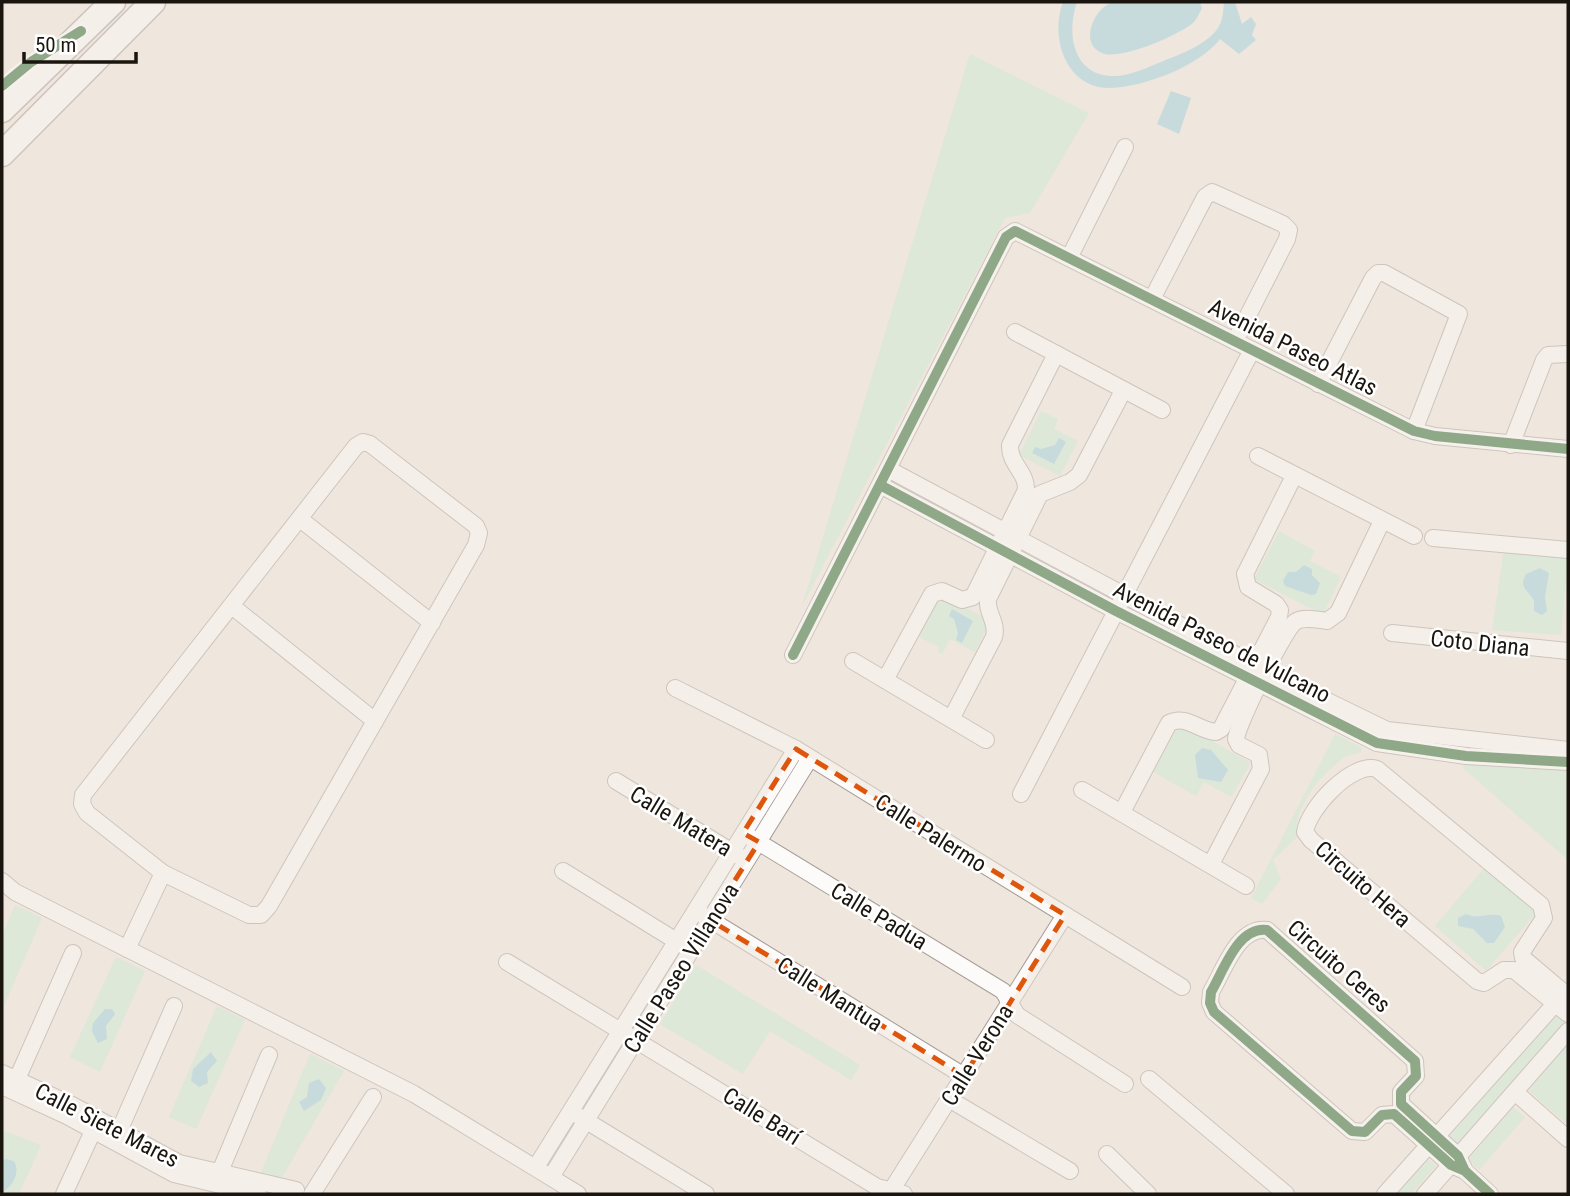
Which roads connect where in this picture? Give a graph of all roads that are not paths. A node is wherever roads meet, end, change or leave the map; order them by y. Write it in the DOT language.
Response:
graph roads {
  1 [pos="113,2"];
  2 [pos="153,2"];
  3 [pos="82,31"];
  4 [pos="2,86"];
  5 [pos="2,110"];
  6 [pos="1125,147"];
  7 [pos="2,154"];
  8 [pos="1070,256"];
  9 [pos="1152,299"];
  10 [pos="1015,332"];
  11 [pos="1235,341"];
  12 [pos="1252,350"];
  13 [pos="1568,354"];
  14 [pos="1056,355"];
  15 [pos="1318,384"];
  16 [pos="1123,391"];
  17 [pos="1162,410"];
  18 [pos="1414,431"];
  19 [pos="1511,445"];
  20 [pos="1568,449"];
  21 [pos="1258,456"];
  22 [pos="888,469"];
  23 [pos="1294,476"];
  24 [pos="880,485"];
  25 [pos="300,519"];
  26 [pos="1382,521"];
  27 [pos="1011,536"];
  28 [pos="1414,536"];
  29 [pos="1433,538"];
  30 [pos="1568,550"];
  31 [pos="1004,551"];
  32 [pos="1124,595"];
  33 [pos="233,607"];
  34 [pos="1116,611"];
  35 [pos="432,623"];
  36 [pos="1392,633"];
  37 [pos="1568,651"];
  38 [pos="793,655"];
  39 [pos="853,661"];
  40 [pos="1257,675"];
  41 [pos="885,680"];
  42 [pos="675,688"];
  43 [pos="951,719"];
  44 [pos="376,721"];
  45 [pos="986,740"];
  46 [pos="1466,748"];
  47 [pos="796,749"];
  48 [pos="1568,750"];
  49 [pos="810,758"];
  50 [pos="1568,762"];
  51 [pos="616,781"];
  52 [pos="1082,790"];
  53 [pos="1021,794"];
  54 [pos="1122,812"];
  55 [pos="743,833"];
  56 [pos="759,842"];
  57 [pos="732,852"];
  58 [pos="747,861"];
  59 [pos="1211,864"];
  60 [pos="564,871"];
  61 [pos="163,873"];
  62 [pos="2,881"];
  63 [pos="1246,886"];
  64 [pos="1065,915"];
  65 [pos="703,916"];
  66 [pos="677,941"];
  67 [pos="127,949"];
  68 [pos="691,950"];
  69 [pos="73,953"];
  70 [pos="507,962"];
  71 [pos="1182,986"];
  72 [pos="1565,999"];
  73 [pos="1012,1002"];
  74 [pos="174,1006"];
  75 [pos="622,1031"];
  76 [pos="1568,1031"];
  77 [pos="637,1039"];
  78 [pos="269,1055"];
  79 [pos="964,1076"];
  80 [pos="1149,1079"];
  81 [pos="8,1082"];
  82 [pos="1125,1084"];
  83 [pos="1515,1092"];
  84 [pos="373,1097"];
  85 [pos="949,1099"];
  86 [pos="572,1112"];
  87 [pos="586,1121"];
  88 [pos="93,1130"];
  89 [pos="117,1137"];
  90 [pos="1568,1139"];
  91 [pos="1433,1141"];
  92 [pos="1107,1154"];
  93 [pos="1458,1164"];
  94 [pos="536,1167"];
  95 [pos="1070,1171"];
  96 [pos="551,1177"];
  97 [pos="217,1179"];
  98 [pos="303,1193"];
  99 [pos="895,1193"];
  100 [pos="64,1194"];
  101 [pos="258,1194"];
  102 [pos="578,1194"];
  103 [pos="706,1194"];
  104 [pos="1147,1194"];
  105 [pos="1286,1194"];
  106 [pos="1385,1194"];
  107 [pos="1425,1194"];
  108 [pos="1490,1194"];
  1 -- 3 [label="highway"];
  2 -- 7 [label="highway"];
  3 -- 4 [label="highway"];
  3 -- 5 [label="highway"];
  6 -- 8 [label="street"];
  8 -- 9 [label="street, Avenida Paseo Atlas"];
  8 -- 22 [label="street, Avenida Paseo Atlas"];
  9 -- 11 [label="street, Avenida Paseo Atlas"];
  9 -- 11 [label="street"];
  10 -- 14 [label="street"];
  11 -- 12 [label="street, Avenida Paseo Atlas"];
  12 -- 15 [label="street, Avenida Paseo Atlas"];
  12 -- 32 [label="street"];
  13 -- 19 [label="street"];
  14 -- 16 [label="street"];
  14 -- 27 [label="street"];
  15 -- 18 [label="street, Avenida Paseo Atlas"];
  15 -- 18 [label="street"];
  16 -- 17 [label="street"];
  16 -- 27 [label="street"];
  18 -- 19 [label="street, Avenida Paseo Atlas"];
  19 -- 20 [label="street, Avenida Paseo Atlas"];
  21 -- 23 [label="street"];
  22 -- 24 [label="street"];
  22 -- 27 [label="street, Avenida Paseo de Vulcano"];
  23 -- 26 [label="street"];
  23 -- 40 [label="street"];
  24 -- 31 [label="street, Avenida Paseo de Vulcano"];
  24 -- 38 [label="street"];
  25 -- 33 [label="street"];
  25 -- 35 [label="street"];
  25 -- 35 [label="street"];
  26 -- 28 [label="street"];
  26 -- 40 [label="street"];
  27 -- 31 [label="street"];
  27 -- 32 [label="street, Avenida Paseo de Vulcano"];
  29 -- 30 [label="street"];
  31 -- 34 [label="street, Avenida Paseo de Vulcano"];
  31 -- 41 [label="street"];
  31 -- 43 [label="street"];
  32 -- 34 [label="street"];
  32 -- 40 [label="street, Avenida Paseo de Vulcano"];
  33 -- 44 [label="street"];
  33 -- 61 [label="street"];
  34 -- 40 [label="street, Avenida Paseo de Vulcano"];
  34 -- 53 [label="street"];
  35 -- 44 [label="street"];
  36 -- 37 [label="street, Coto Diana"];
  39 -- 41 [label="street"];
  40 -- 46 [label="street, Avenida Paseo de Vulcano"];
  40 -- 54 [label="street"];
  40 -- 59 [label="street"];
  41 -- 43 [label="street"];
  42 -- 47 [label="street, Calle Palermo"];
  43 -- 45 [label="street"];
  44 -- 61 [label="street"];
  46 -- 48 [label="street, Avenida Paseo de Vulcano"];
  46 -- 50 [label="street, Avenida Paseo de Vulcano"];
  47 -- 49 [label="street, Calle Palermo"];
  47 -- 55 [label="street, Calle Paseo Villanova"];
  49 -- 56 [label="street, Calle Paseo Villanova"];
  49 -- 64 [label="street, Calle Palermo"];
  51 -- 57 [label="street, Calle Matera"];
  52 -- 54 [label="street"];
  54 -- 59 [label="street"];
  55 -- 56 [label="street, Calle Padua"];
  55 -- 57 [label="street, Calle Paseo Villanova"];
  56 -- 58 [label="street, Calle Paseo Villanova"];
  56 -- 73 [label="street, Calle Padua"];
  57 -- 58 [label="street, Calle Matera"];
  57 -- 65 [label="street, Calle Paseo Villanova"];
  58 -- 65 [label="street, Calle Paseo Villanova"];
  59 -- 63 [label="street"];
  60 -- 66 [label="street"];
  61 -- 67 [label="street"];
  62 -- 67 [label="street"];
  64 -- 71 [label="street, Calle Palermo"];
  64 -- 73 [label="street, Calle Verona"];
  65 -- 66 [label="street, Calle Paseo Villanova"];
  65 -- 68 [label="street, Calle Paseo Villanova"];
  65 -- 79 [label="street, Calle Mantua"];
  66 -- 68 [label="street"];
  66 -- 75 [label="street, Calle Paseo Villanova"];
  67 -- 94 [label="street"];
  68 -- 77 [label="street, Calle Paseo Villanova"];
  69 -- 81 [label="street"];
  70 -- 75 [label="street, Calle Barí"];
  72 -- 72 [label="street, Circuito Hera"];
  72 -- 91 [label="street"];
  73 -- 79 [label="street, Calle Verona"];
  73 -- 82 [label="street, Calle Padua"];
  74 -- 89 [label="street"];
  75 -- 77 [label="street, Calle Barí"];
  75 -- 86 [label="street, Calle Paseo Villanova"];
  76 -- 83 [label="street"];
  77 -- 87 [label="street, Calle Paseo Villanova"];
  77 -- 99 [label="street, Calle Barí"];
  78 -- 97 [label="street"];
  79 -- 85 [label="street, Calle Verona"];
  80 -- 105 [label="street"];
  81 -- 88 [label="street, Calle Siete Mares"];
  81 -- 89 [label="street, Calle Siete Mares"];
  83 -- 90 [label="street"];
  83 -- 93 [label="street"];
  84 -- 98 [label="street"];
  85 -- 95 [label="street"];
  85 -- 99 [label="street, Calle Verona"];
  86 -- 87 [label="street"];
  86 -- 94 [label="street, Calle Paseo Villanova"];
  87 -- 96 [label="street, Calle Paseo Villanova"];
  87 -- 103 [label="street"];
  88 -- 89 [label="street, Calle Siete Mares"];
  88 -- 100 [label="street"];
  89 -- 97 [label="street, Calle Siete Mares"];
  91 -- 91 [label="street, Circuito Ceres"];
  91 -- 93 [label="street"];
  91 -- 106 [label="street"];
  92 -- 104 [label="street"];
  93 -- 107 [label="street"];
  93 -- 108 [label="street"];
  94 -- 96 [label="street"];
  96 -- 102 [label="street"];
  97 -- 98 [label="street, Calle Siete Mares"];
  97 -- 101 [label="street, Calle Siete Mares"];
}
